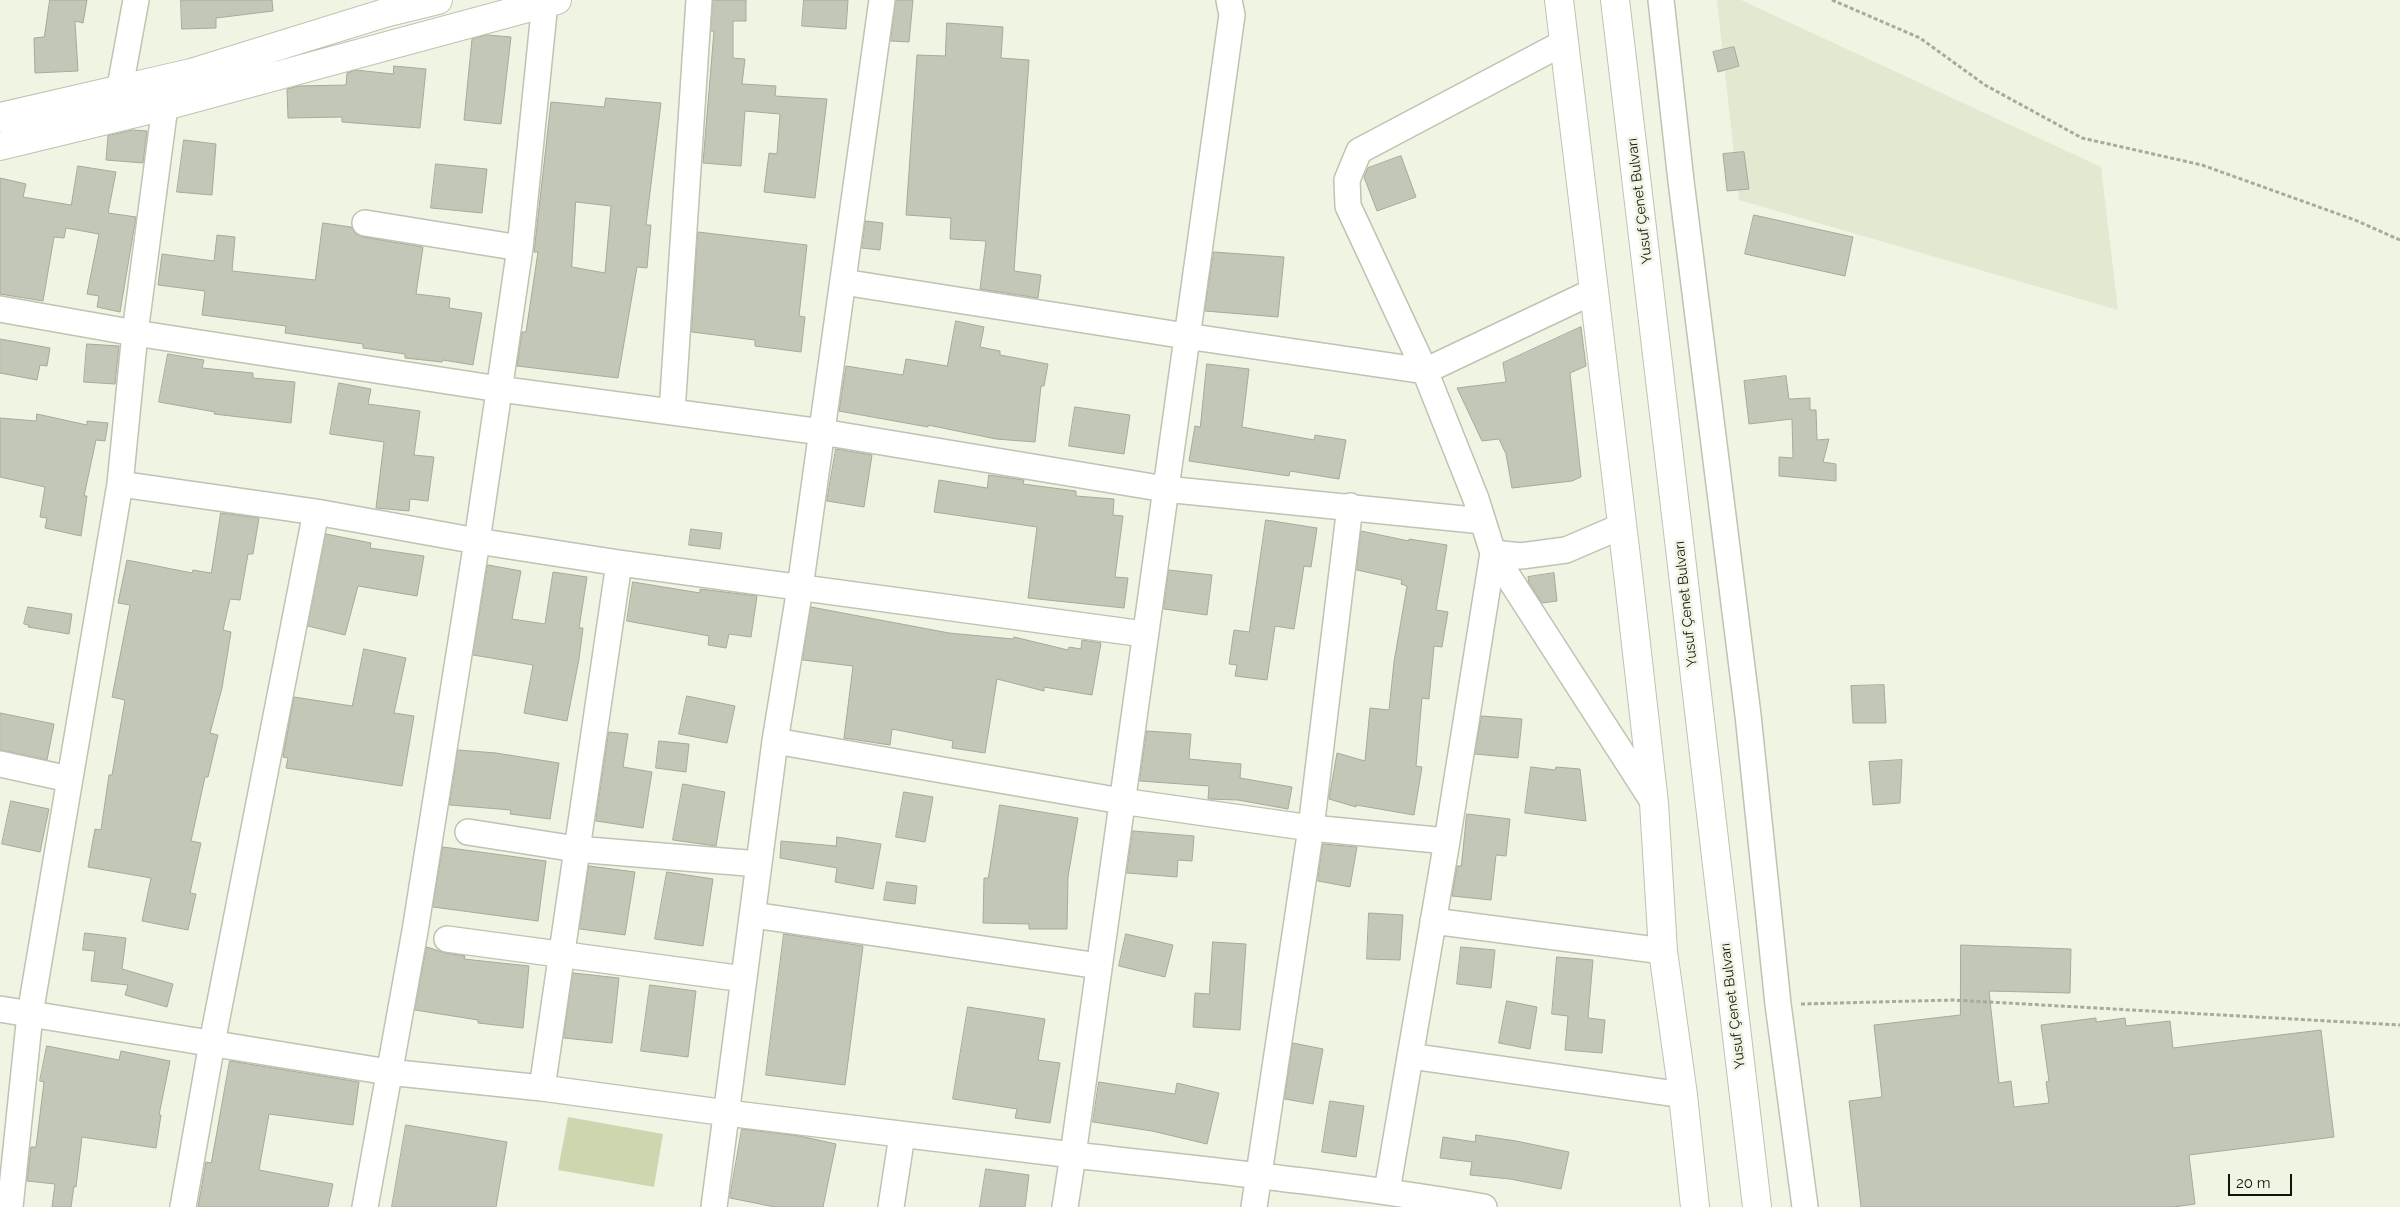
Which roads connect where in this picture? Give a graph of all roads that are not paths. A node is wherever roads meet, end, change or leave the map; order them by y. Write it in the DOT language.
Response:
graph roads {
  1 [pos="136,0"];
  2 [pos="438,0"];
  3 [pos="699,0"];
  4 [pos="882,0"];
  5 [pos="1229,0"];
  6 [pos="1559,0"];
  7 [pos="1615,0"];
  8 [pos="1662,0"];
  9 [pos="551,1"];
  10 [pos="386,6"];
  11 [pos="1564,42"];
  12 [pos="120,87"];
  13 [pos="165,106"];
  14 [pos="0,117"];
  15 [pos="0,146"];
  16 [pos="365,223"];
  17 [pos="520,248"];
  18 [pos="842,282"];
  19 [pos="1594,291"];
  20 [pos="0,309"];
  21 [pos="135,333"];
  22 [pos="1186,336"];
  23 [pos="1426,371"];
  24 [pos="499,389"];
  25 [pos="672,412"];
  26 [pos="822,432"];
  27 [pos="120,484"];
  28 [pos="1165,489"];
  29 [pos="1350,506"];
  30 [pos="316,512"];
  31 [pos="1483,521"];
  32 [pos="1622,526"];
  33 [pos="477,541"];
  34 [pos="1493,553"];
  35 [pos="619,563"];
  36 [pos="800,588"];
  37 [pos="1144,634"];
  38 [pos="775,740"];
  39 [pos="0,764"];
  40 [pos="69,779"];
  41 [pos="1122,801"];
  42 [pos="1654,803"];
  43 [pos="1311,828"];
  44 [pos="468,832"];
  45 [pos="1447,841"];
  46 [pos="576,848"];
  47 [pos="759,864"];
  48 [pos="753,915"];
  49 [pos="1433,921"];
  50 [pos="447,939"];
  51 [pos="1663,951"];
  52 [pos="562,953"];
  53 [pos="1099,966"];
  54 [pos="744,979"];
  55 [pos="0,1009"];
  56 [pos="30,1014"];
  57 [pos="212,1044"];
  58 [pos="1410,1056"];
  59 [pos="388,1072"];
  60 [pos="542,1088"];
  61 [pos="1683,1095"];
  62 [pos="727,1113"];
  63 [pos="902,1135"];
  64 [pos="1073,1155"];
  65 [pos="1259,1175"];
  66 [pos="1387,1191"];
  67 [pos="10,1207"];
  68 [pos="183,1207"];
  69 [pos="365,1207"];
  70 [pos="714,1207"];
  71 [pos="891,1207"];
  72 [pos="1065,1207"];
  73 [pos="1254,1207"];
  74 [pos="1484,1207"];
  75 [pos="1695,1207"];
  76 [pos="1757,1207"];
  77 [pos="1805,1207"];
  1 -- 12 [label="street"];
  2 -- 10 [label="main road"];
  3 -- 25 [label="street"];
  4 -- 18 [label="street"];
  5 -- 22 [label="street"];
  6 -- 11 [label="main road"];
  7 -- 76 [label="main road, Yusuf Çenet Bulvarı"];
  8 -- 77 [label="street"];
  9 -- 13 [label="main road"];
  9 -- 17 [label="street"];
  10 -- 12 [label="main road"];
  11 -- 19 [label="main road"];
  11 -- 23 [label="street"];
  12 -- 14 [label="main road"];
  13 -- 15 [label="main road"];
  13 -- 21 [label="street"];
  16 -- 17 [label="street"];
  17 -- 24 [label="street"];
  18 -- 22 [label="street"];
  18 -- 26 [label="street"];
  19 -- 23 [label="street"];
  19 -- 32 [label="main road"];
  20 -- 21 [label="street"];
  21 -- 24 [label="street"];
  21 -- 27 [label="street"];
  22 -- 23 [label="street"];
  22 -- 28 [label="street"];
  23 -- 31 [label="street"];
  24 -- 25 [label="street"];
  24 -- 33 [label="street"];
  25 -- 26 [label="street"];
  26 -- 28 [label="street"];
  26 -- 36 [label="street"];
  27 -- 30 [label="street"];
  27 -- 40 [label="street"];
  28 -- 29 [label="street"];
  28 -- 37 [label="street"];
  29 -- 31 [label="street"];
  29 -- 43 [label="street"];
  30 -- 33 [label="street"];
  30 -- 57 [label="street"];
  31 -- 34 [label="street"];
  32 -- 34 [label="street"];
  32 -- 42 [label="main road"];
  33 -- 35 [label="street"];
  33 -- 59 [label="street"];
  34 -- 42 [label="street"];
  34 -- 45 [label="street"];
  35 -- 36 [label="street"];
  35 -- 46 [label="street"];
  36 -- 37 [label="street"];
  36 -- 38 [label="street"];
  37 -- 41 [label="street"];
  38 -- 41 [label="street"];
  38 -- 47 [label="street"];
  39 -- 40 [label="street"];
  40 -- 56 [label="street"];
  41 -- 43 [label="street"];
  41 -- 53 [label="street"];
  42 -- 51 [label="main road"];
  43 -- 45 [label="street"];
  43 -- 65 [label="street"];
  44 -- 46 [label="street"];
  45 -- 49 [label="street"];
  46 -- 47 [label="street"];
  46 -- 52 [label="street"];
  47 -- 48 [label="street"];
  48 -- 53 [label="street"];
  48 -- 54 [label="street"];
  49 -- 51 [label="street"];
  49 -- 58 [label="street"];
  50 -- 52 [label="street"];
  51 -- 61 [label="main road"];
  52 -- 54 [label="street"];
  52 -- 60 [label="street"];
  53 -- 64 [label="street"];
  54 -- 62 [label="street"];
  55 -- 56 [label="street"];
  56 -- 57 [label="street"];
  56 -- 67 [label="street"];
  57 -- 59 [label="street"];
  57 -- 68 [label="street"];
  58 -- 61 [label="street"];
  58 -- 66 [label="street"];
  59 -- 60 [label="street"];
  59 -- 69 [label="street"];
  60 -- 62 [label="street"];
  61 -- 75 [label="main road"];
  62 -- 63 [label="street"];
  62 -- 70 [label="street"];
  63 -- 64 [label="street"];
  63 -- 71 [label="street"];
  64 -- 65 [label="street"];
  64 -- 72 [label="street"];
  65 -- 66 [label="street"];
  65 -- 73 [label="street"];
  66 -- 74 [label="street"];
}
